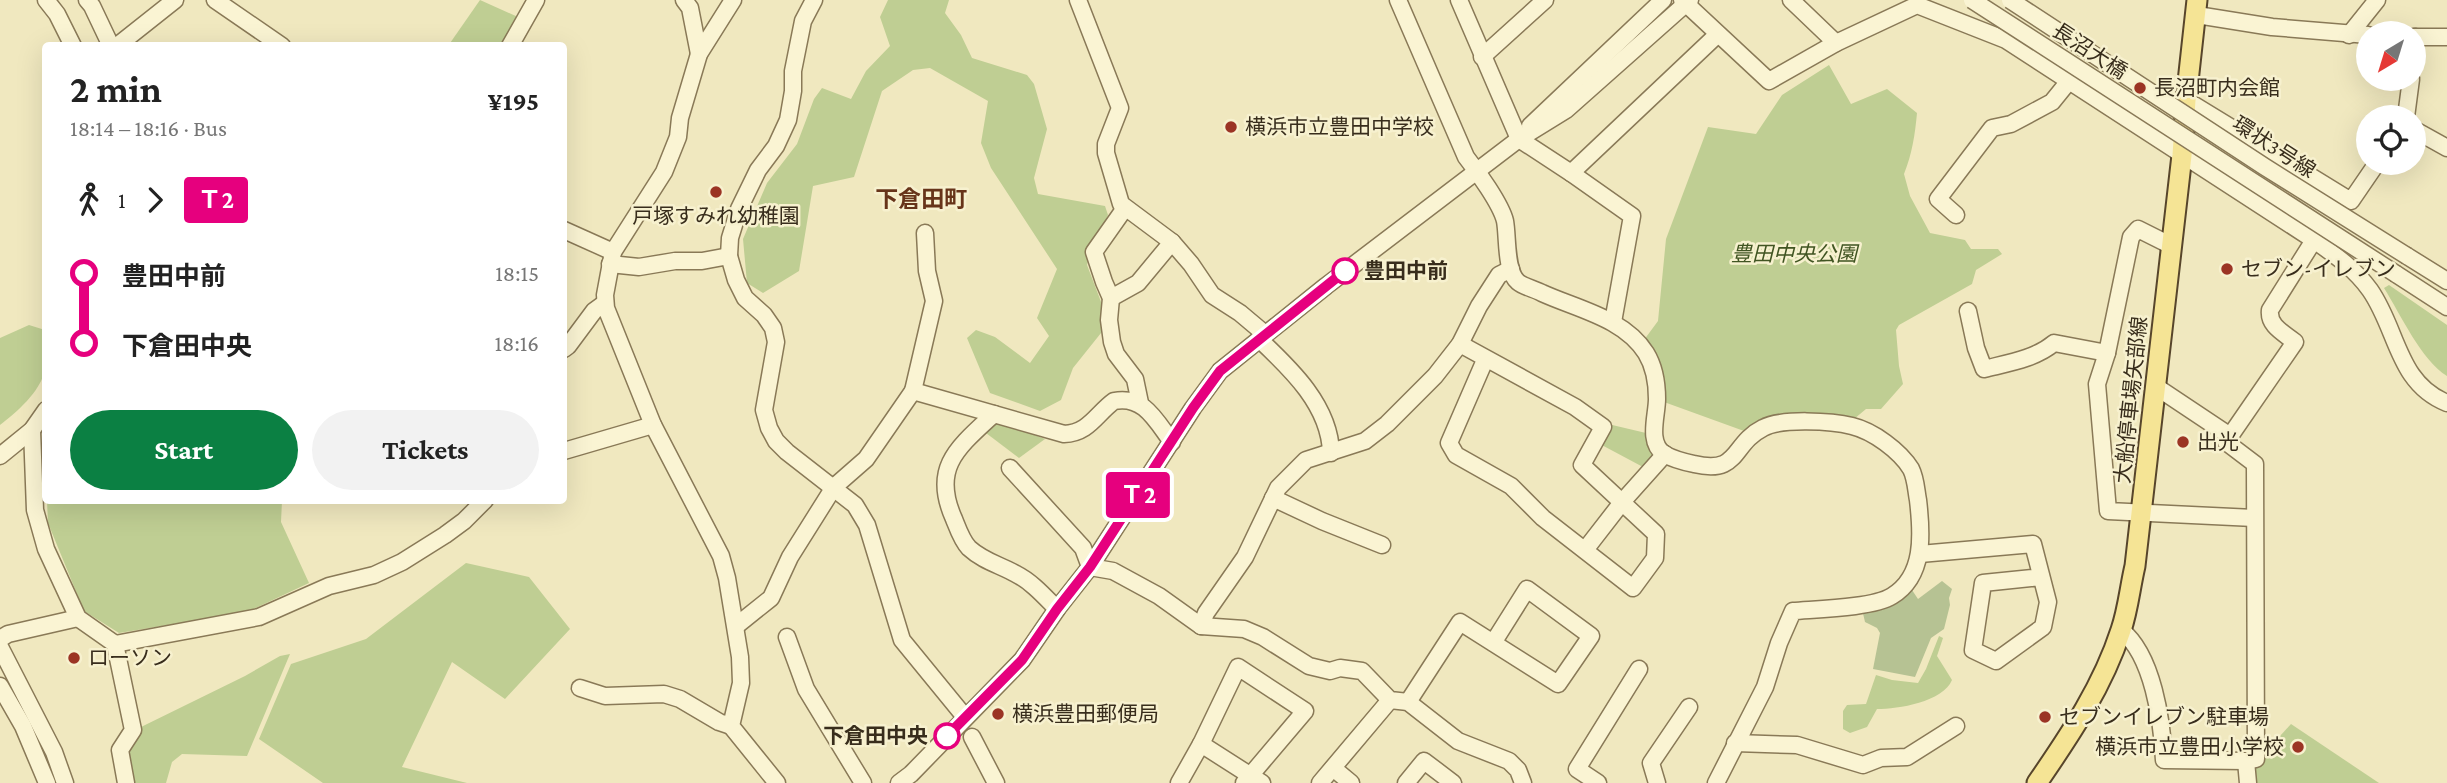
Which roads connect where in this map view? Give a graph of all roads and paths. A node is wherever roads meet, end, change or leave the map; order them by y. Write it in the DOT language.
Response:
graph roads {
  1 [pos="46,0"];
  2 [pos="175,0"];
  3 [pos="215,0"];
  4 [pos="536,0"];
  5 [pos="684,0"];
  6 [pos="733,0"];
  7 [pos="814,0"];
  8 [pos="1078,0"];
  9 [pos="1398,0"];
  10 [pos="1459,0"];
  11 [pos="1545,0"];
  12 [pos="1663,0"];
  13 [pos="1791,0"];
  14 [pos="1972,0"];
  15 [pos="2010,0"];
  16 [pos="2377,0"];
  17 [pos="1686,1"];
  18 [pos="92,2"];
  19 [pos="2197,7"];
  20 [pos="1718,34"];
  21 [pos="2349,35"];
  22 [pos="2356,35"];
  23 [pos="2426,37"];
  24 [pos="2447,37"];
  25 [pos="71,42"];
  26 [pos="109,42"];
  27 [pos="122,42"];
  28 [pos="276,42"];
  29 [pos="512,42"];
  30 [pos="1836,43"];
  31 [pos="699,54"];
  32 [pos="1482,57"];
  33 [pos="2069,81"];
  34 [pos="2186,100"];
  35 [pos="2426,136"];
  36 [pos="1519,139"];
  37 [pos="2447,148"];
  38 [pos="2182,155"];
  39 [pos="1477,171"];
  40 [pos="1571,173"];
  41 [pos="2369,175"];
  42 [pos="1125,208"];
  43 [pos="1956,215"];
  44 [pos="567,232"];
  45 [pos="925,233"];
  46 [pos="2314,240"];
  47 [pos="1172,242"];
  48 [pos="2172,246"];
  49 [pos="729,256"];
  50 [pos="612,258"];
  51 [pos="1511,269"];
  52 [pos="2447,281"];
  53 [pos="1111,298"];
  54 [pos="605,303"];
  55 [pos="2447,307"];
  56 [pos="1968,311"];
  57 [pos="1613,322"];
  58 [pos="1262,336"];
  59 [pos="1460,344"];
  60 [pos="567,345"];
  61 [pos="2107,353"];
  62 [pos="1485,360"];
  63 [pos="2155,386"];
  64 [pos="913,391"];
  65 [pos="1140,403"];
  66 [pos="2447,403"];
  67 [pos="994,414"];
  68 [pos="42,416"];
  69 [pos="653,425"];
  70 [pos="32,430"];
  71 [pos="2230,436"];
  72 [pos="1172,442"];
  73 [pos="567,446"];
  74 [pos="1331,453"];
  75 [pos="1665,454"];
  76 [pos="0,456"];
  77 [pos="1010,468"];
  78 [pos="834,487"];
  79 [pos="1273,498"];
  80 [pos="1623,501"];
  81 [pos="481,504"];
  82 [pos="2141,514"];
  83 [pos="2254,518"];
  84 [pos="1382,545"];
  85 [pos="1584,550"];
  86 [pos="1920,554"];
  87 [pos="1090,567"];
  88 [pos="2041,576"];
  89 [pos="1057,609"];
  90 [pos="78,618"];
  91 [pos="736,626"];
  92 [pos="1201,626"];
  93 [pos="2122,630"];
  94 [pos="787,637"];
  95 [pos="0,639"];
  96 [pos="1493,643"];
  97 [pos="115,644"];
  98 [pos="0,647"];
  99 [pos="1639,669"];
  100 [pos="0,685"];
  101 [pos="580,688"];
  102 [pos="1390,699"];
  103 [pos="1408,702"];
  104 [pos="1689,707"];
  105 [pos="965,717"];
  106 [pos="731,726"];
  107 [pos="1956,726"];
  108 [pos="972,737"];
  109 [pos="1735,743"];
  110 [pos="1201,744"];
  111 [pos="2246,761"];
  112 [pos="1333,768"];
  113 [pos="1252,780"];
  114 [pos="47,783"];
  115 [pos="65,783"];
  116 [pos="126,783"];
  117 [pos="777,783"];
  118 [pos="863,783"];
  119 [pos="900,783"];
  120 [pos="996,783"];
  121 [pos="1179,783"];
  122 [pos="1320,783"];
  123 [pos="1351,783"];
  124 [pos="1406,783"];
  125 [pos="1453,783"];
  126 [pos="1523,783"];
  127 [pos="1598,783"];
  128 [pos="1657,783"];
  129 [pos="1716,783"];
  130 [pos="2036,783"];
  131 [pos="2248,783"];
  1 -- 25 [label="street"];
  2 -- 27 [label="street"];
  3 -- 28 [label="street"];
  4 -- 29 [label="street"];
  5 -- 31 [label="street"];
  6 -- 31 [label="street"];
  7 -- 49 [label="street"];
  8 -- 42 [label="street"];
  9 -- 39 [label="street"];
  10 -- 32 [label="street"];
  11 -- 32 [label="street"];
  12 -- 36 [label="street"];
  13 -- 30 [label="street"];
  14 -- 55 [label="street, 長沼大橋, bridge"];
  15 -- 52 [label="street, 環状3号線, bridge"];
  16 -- 21 [label="street"];
  17 -- 20 [label="street"];
  17 -- 36 [label="street"];
  18 -- 26 [label="street"];
  19 -- 21 [label="street"];
  19 -- 34 [label="main road, 大船停車場矢部線"];
  20 -- 30 [label="street"];
  20 -- 40 [label="street"];
  21 -- 22 [label="street"];
  23 -- 24 [label="street"];
  30 -- 33 [label="street"];
  31 -- 50 [label="street"];
  32 -- 36 [label="street"];
  33 -- 38 [label="street"];
  33 -- 43 [label="street"];
  34 -- 38 [label="main road, 大船停車場矢部線"];
  34 -- 41 [label="street"];
  35 -- 37 [label="street"];
  36 -- 39 [label="street"];
  36 -- 40 [label="street"];
  38 -- 46 [label="street"];
  38 -- 48 [label="main road, 大船停車場矢部線"];
  39 -- 51 [label="street"];
  39 -- 58 [label="street"];
  40 -- 57 [label="street"];
  42 -- 47 [label="street"];
  42 -- 53 [label="street"];
  44 -- 50 [label="street"];
  45 -- 64 [label="street"];
  46 -- 66 [label="street"];
  46 -- 71 [label="street"];
  47 -- 53 [label="street"];
  47 -- 58 [label="street"];
  48 -- 61 [label="street"];
  48 -- 63 [label="main road, 大船停車場矢部線"];
  49 -- 50 [label="street"];
  49 -- 78 [label="street"];
  50 -- 54 [label="street"];
  51 -- 57 [label="street"];
  51 -- 59 [label="street"];
  53 -- 65 [label="street"];
  54 -- 60 [label="street"];
  54 -- 69 [label="street"];
  56 -- 61 [label="street"];
  57 -- 75 [label="street"];
  58 -- 72 [label="street"];
  58 -- 74 [label="street"];
  59 -- 62 [label="street"];
  59 -- 74 [label="street"];
  61 -- 82 [label="street"];
  62 -- 80 [label="street"];
  62 -- 85 [label="street"];
  63 -- 71 [label="street"];
  63 -- 82 [label="main road, 大船停車場矢部線"];
  64 -- 67 [label="street"];
  64 -- 78 [label="street"];
  65 -- 67 [label="street"];
  65 -- 72 [label="street"];
  67 -- 89 [label="street"];
  68 -- 70 [label="street"];
  69 -- 73 [label="street"];
  69 -- 91 [label="street"];
  70 -- 76 [label="street"];
  70 -- 90 [label="street"];
  71 -- 83 [label="street"];
  72 -- 87 [label="street"];
  74 -- 79 [label="street"];
  75 -- 80 [label="street"];
  75 -- 86 [label="street"];
  77 -- 87 [label="street"];
  78 -- 91 [label="street"];
  78 -- 105 [label="street"];
  79 -- 84 [label="street"];
  79 -- 92 [label="street"];
  80 -- 85 [label="street"];
  80 -- 85 [label="street"];
  81 -- 97 [label="street"];
  82 -- 83 [label="street"];
  82 -- 93 [label="main road, 大船停車場矢部線"];
  83 -- 111 [label="street"];
  86 -- 88 [label="street"];
  86 -- 109 [label="street"];
  87 -- 89 [label="street"];
  87 -- 92 [label="street"];
  88 -- 88 [label="street"];
  89 -- 105 [label="street"];
  90 -- 95 [label="street"];
  90 -- 97 [label="street"];
  91 -- 106 [label="street"];
  92 -- 102 [label="street"];
  93 -- 111 [label="street"];
  93 -- 130 [label="main road, 大船停車場矢部線"];
  94 -- 118 [label="street"];
  96 -- 96 [label="street"];
  96 -- 103 [label="street"];
  97 -- 116 [label="street"];
  98 -- 115 [label="street"];
  99 -- 127 [label="street"];
  100 -- 114 [label="street"];
  101 -- 106 [label="street"];
  102 -- 103 [label="street"];
  102 -- 112 [label="street"];
  103 -- 126 [label="street"];
  104 -- 128 [label="street"];
  105 -- 119 [label="street"];
  106 -- 117 [label="street"];
  107 -- 109 [label="street"];
  108 -- 120 [label="street"];
  109 -- 129 [label="street"];
  110 -- 113 [label="street"];
  110 -- 113 [label="street"];
  110 -- 121 [label="street"];
  111 -- 131 [label="street"];
  112 -- 122 [label="street"];
  112 -- 123 [label="street"];
  124 -- 125 [label="street"];
}
